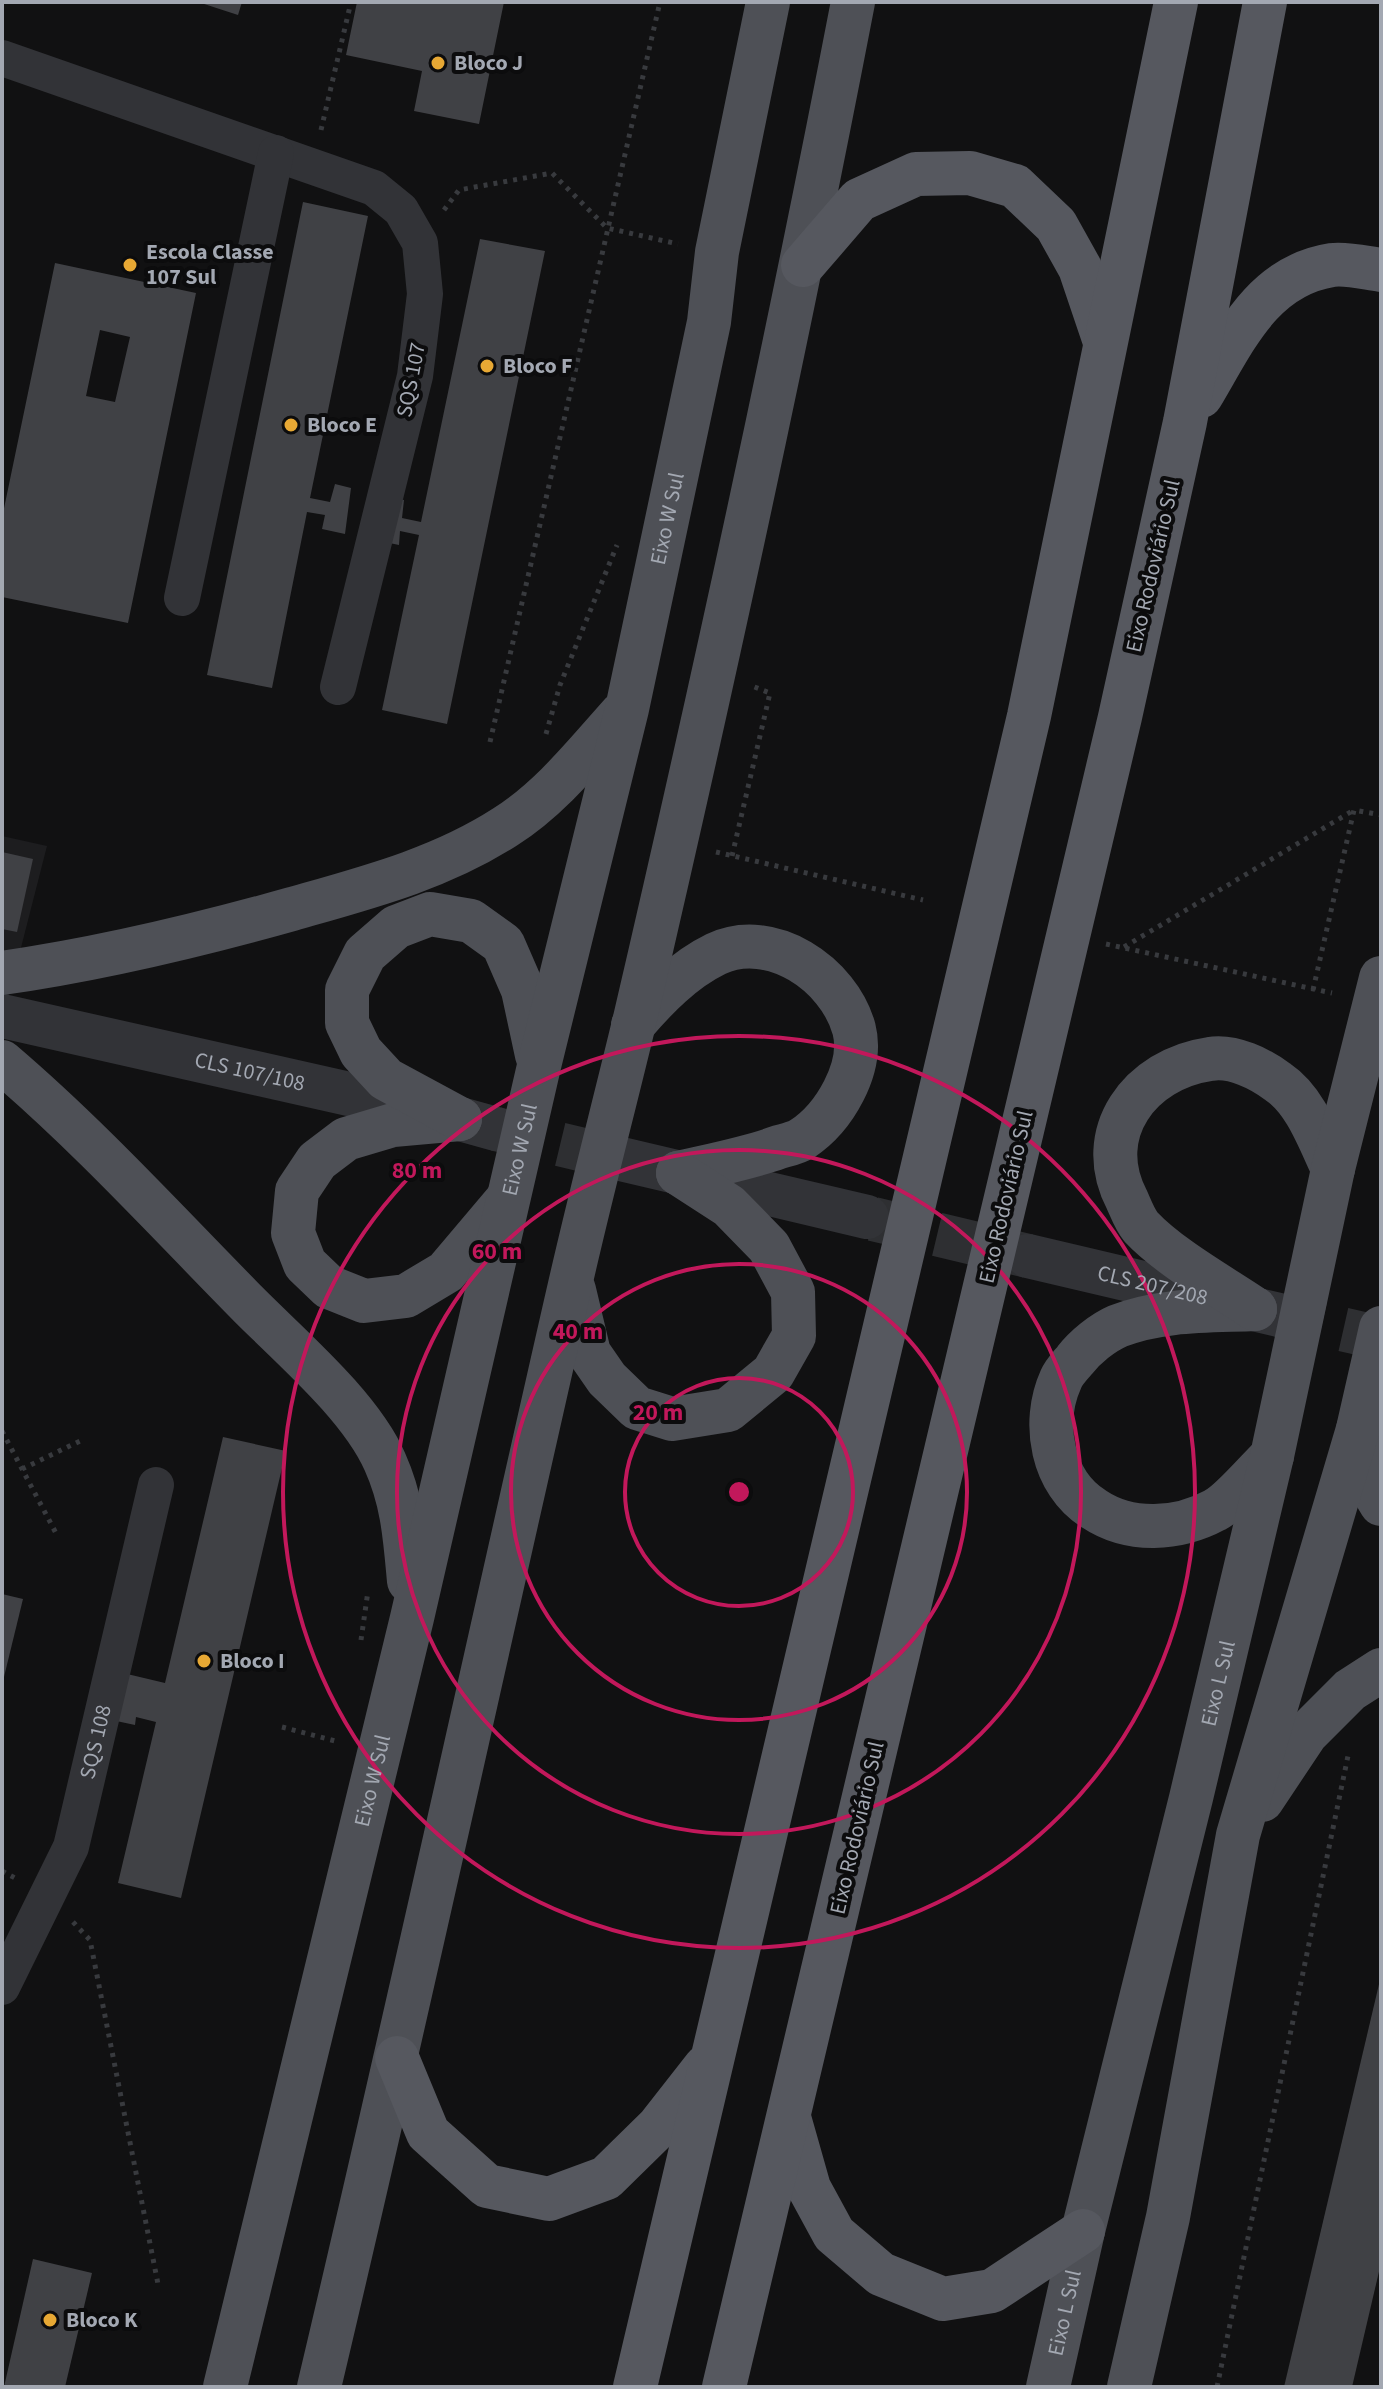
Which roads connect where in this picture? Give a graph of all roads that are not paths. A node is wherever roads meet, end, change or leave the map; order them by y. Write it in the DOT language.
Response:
graph roads {
  1 [pos="768,2"];
  2 [pos="853,2"];
  3 [pos="1176,2"];
  4 [pos="1265,2"];
  5 [pos="2,58"];
  6 [pos="276,153"];
  7 [pos="803,265"];
  8 [pos="1381,270"];
  9 [pos="1105,343"];
  10 [pos="1185,422"];
  11 [pos="182,598"];
  12 [pos="338,687"];
  13 [pos="627,709"];
  14 [pos="2,973"];
  15 [pos="1381,978"];
  16 [pos="2,1016"];
  17 [pos="633,1025"];
  18 [pos="2,1062"];
  19 [pos="539,1066"];
  20 [pos="478,1124"];
  21 [pos="621,1159"];
  22 [pos="1333,1169"];
  23 [pos="678,1173"];
  24 [pos="510,1196"];
  25 [pos="867,1217"];
  26 [pos="1028,1256"];
  27 [pos="571,1280"];
  28 [pos="1267,1312"];
  29 [pos="1381,1328"];
  30 [pos="1358,1429"];
  31 [pos="1272,1456"];
  32 [pos="156,1485"];
  33 [pos="1381,1504"];
  34 [pos="412,1618"];
  35 [pos="1381,1670"];
  36 [pos="1238,1835"];
  37 [pos="2,1987"];
  38 [pos="714,2056"];
  39 [pos="397,2058"];
  40 [pos="789,2117"];
  41 [pos="1083,2231"];
  42 [pos="225,2387"];
  43 [pos="319,2387"];
  44 [pos="635,2387"];
  45 [pos="724,2387"];
  46 [pos="1048,2387"];
  47 [pos="1129,2387"];
  1 -- 13 [label="main road, Eixo W Sul"];
  2 -- 7 [label="main road"];
  3 -- 9 [label="highway"];
  4 -- 10 [label="highway, Eixo Rodoviário Sul"];
  5 -- 6 [label="street, SQS 107"];
  6 -- 11 [label="street"];
  6 -- 12 [label="street, SQS 107"];
  7 -- 9 [label="highway"];
  7 -- 17 [label="main road"];
  8 -- 10 [label="highway"];
  9 -- 38 [label="highway"];
  10 -- 40 [label="highway, Eixo Rodoviário Sul"];
  13 -- 14 [label="main road"];
  13 -- 19 [label="main road, Eixo W Sul"];
  15 -- 22 [label="main road, Eixo L Sul"];
  16 -- 20 [label="street, CLS 107/108"];
  17 -- 23 [label="main road"];
  17 -- 27 [label="main road"];
  18 -- 34 [label="main road"];
  19 -- 20 [label="main road"];
  19 -- 24 [label="main road, Eixo W Sul"];
  20 -- 24 [label="main road"];
  21 -- 23 [label="street"];
  22 -- 28 [label="main road"];
  22 -- 31 [label="main road, Eixo L Sul"];
  23 -- 25 [label="street"];
  23 -- 27 [label="main road"];
  24 -- 34 [label="main road, Eixo W Sul"];
  26 -- 28 [label="street, CLS 207/208"];
  27 -- 39 [label="main road"];
  28 -- 31 [label="main road"];
  29 -- 30 [label="main road"];
  30 -- 33 [label="main road"];
  30 -- 36 [label="main road"];
  31 -- 41 [label="main road, Eixo L Sul"];
  32 -- 37 [label="street, SQS 108"];
  34 -- 42 [label="main road, Eixo W Sul"];
  35 -- 36 [label="main road"];
  36 -- 47 [label="main road"];
  38 -- 39 [label="highway"];
  38 -- 44 [label="highway"];
  39 -- 43 [label="main road"];
  40 -- 41 [label="highway"];
  40 -- 45 [label="highway, Eixo Rodoviário Sul"];
  41 -- 46 [label="main road, Eixo L Sul"];
}
